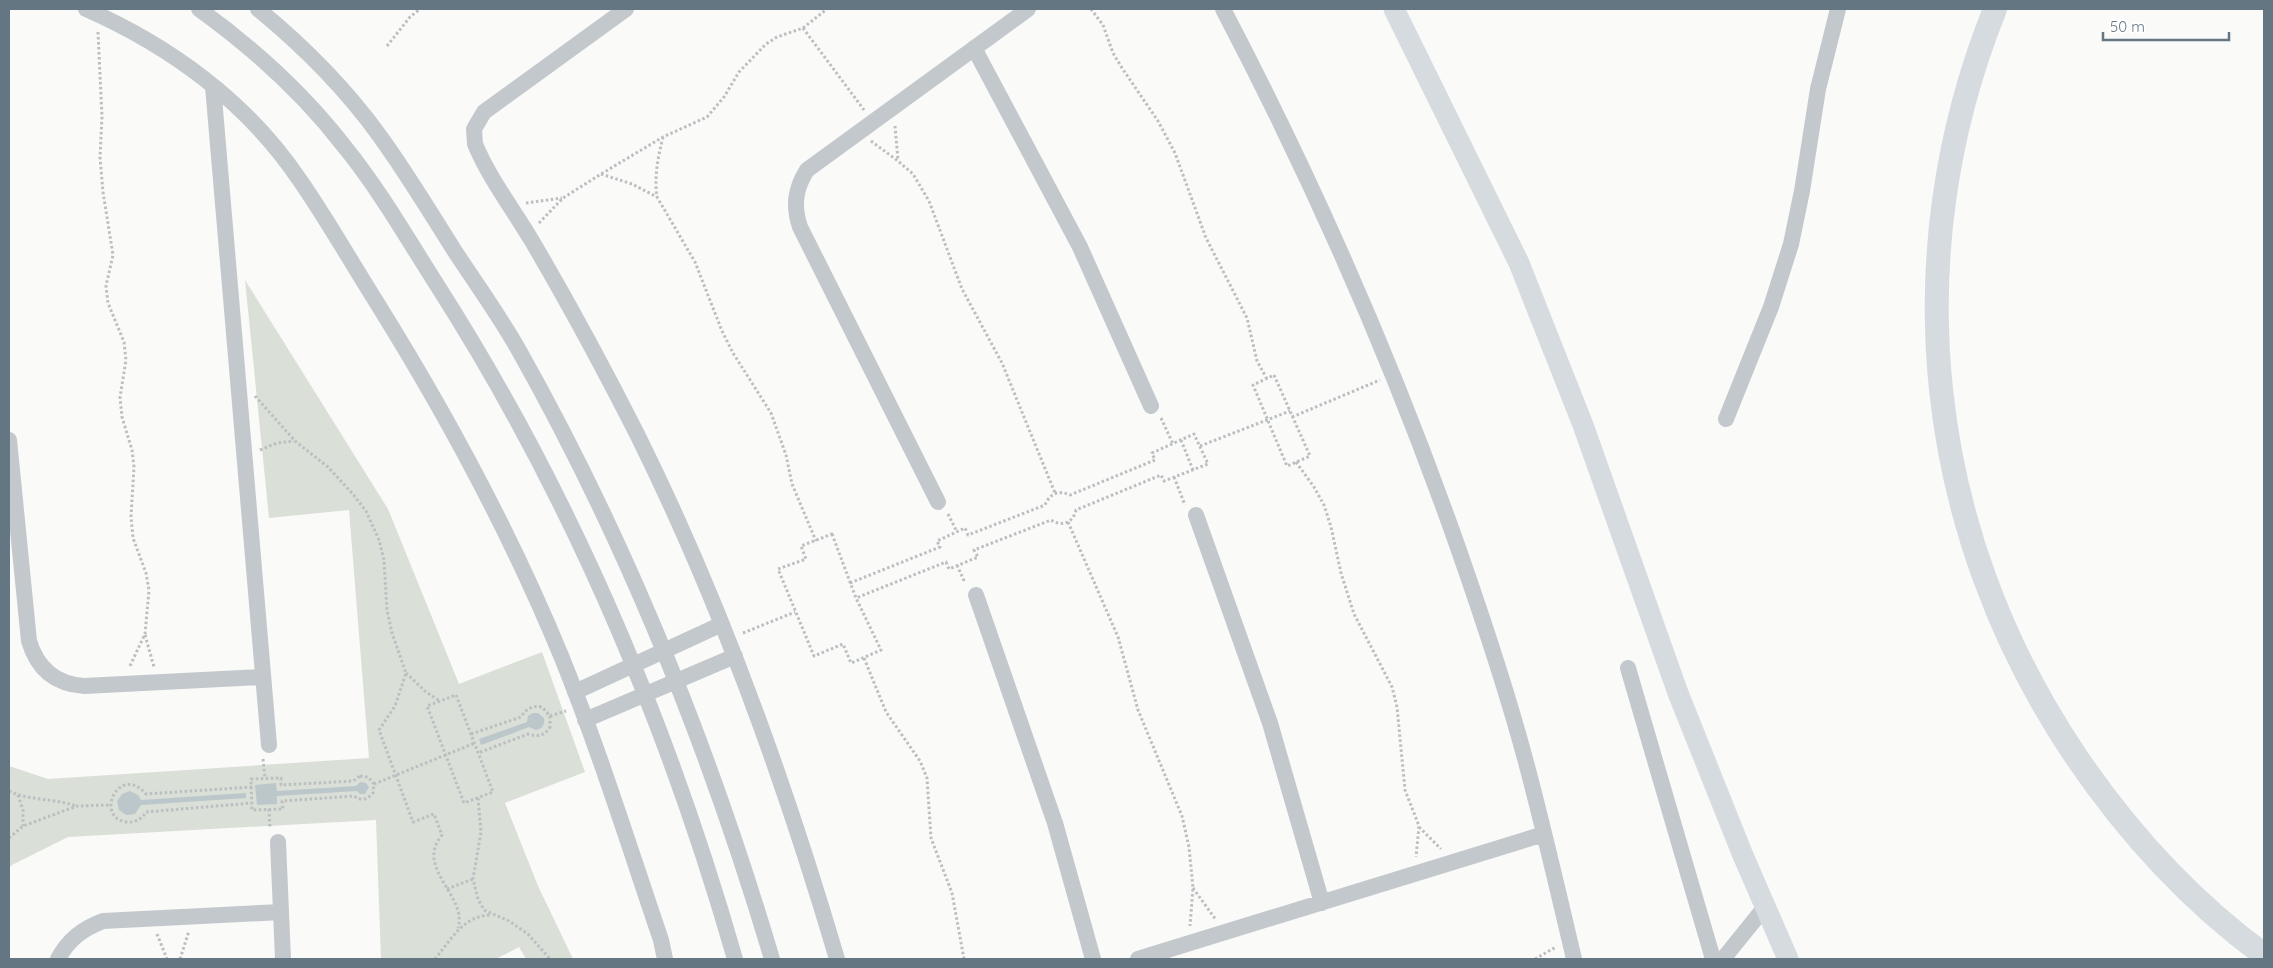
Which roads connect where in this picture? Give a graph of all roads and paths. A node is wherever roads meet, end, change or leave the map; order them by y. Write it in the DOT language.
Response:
graph roads {
  1 [pos="199,9"];
  2 [pos="258,9"];
  3 [pos="420,9"];
  4 [pos="626,9"];
  5 [pos="827,9"];
  6 [pos="1028,9"];
  7 [pos="1091,9"];
  8 [pos="1096,9"];
  9 [pos="1223,9"];
  10 [pos="1394,9"];
  11 [pos="1838,9"];
  12 [pos="1995,9"];
  13 [pos="91,11"];
  14 [pos="1097,16"];
  15 [pos="803,28"];
  16 [pos="387,46"];
  17 [pos="974,48"];
  18 [pos="213,86"];
  19 [pos="893,107"];
  20 [pos="872,122"];
  21 [pos="858,132"];
  22 [pos="663,137"];
  23 [pos="898,161"];
  24 [pos="601,174"];
  25 [pos="657,197"];
  26 [pos="563,198"];
  27 [pos="511,205"];
  28 [pos="528,234"];
  29 [pos="238,374"];
  30 [pos="1393,375"];
  31 [pos="1266,379"];
  32 [pos="1151,406"];
  33 [pos="1290,411"];
  34 [pos="1292,417"];
  35 [pos="1726,419"];
  36 [pos="1268,420"];
  37 [pos="9,440"];
  38 [pos="1181,440"];
  39 [pos="295,441"];
  40 [pos="1200,446"];
  41 [pos="245,457"];
  42 [pos="1296,462"];
  43 [pos="1193,470"];
  44 [pos="1055,493"];
  45 [pos="938,502"];
  46 [pos="1196,515"];
  47 [pos="1068,522"];
  48 [pos="816,541"];
  49 [pos="850,583"];
  50 [pos="976,595"];
  51 [pos="856,598"];
  52 [pos="795,612"];
  53 [pos="725,632"];
  54 [pos="145,634"];
  55 [pos="664,651"];
  56 [pos="735,656"];
  57 [pos="864,658"];
  58 [pos="634,665"];
  59 [pos="1628,668"];
  60 [pos="406,673"];
  61 [pos="263,677"];
  62 [pos="676,681"];
  63 [pos="158,683"];
  64 [pos="122,684"];
  65 [pos="575,692"];
  66 [pos="645,694"];
  67 [pos="440,701"];
  68 [pos="585,720"];
  69 [pos="471,734"];
  70 [pos="474,743"];
  71 [pos="269,745"];
  72 [pos="478,753"];
  73 [pos="446,755"];
  74 [pos="396,775"];
  75 [pos="374,784"];
  76 [pos="252,787"];
  77 [pos="9,791"];
  78 [pos="18,795"];
  79 [pos="478,798"];
  80 [pos="252,803"];
  81 [pos="111,805"];
  82 [pos="77,806"];
  83 [pos="23,826"];
  84 [pos="1418,826"];
  85 [pos="1544,834"];
  86 [pos="9,838"];
  87 [pos="278,842"];
  88 [pos="1454,862"];
  89 [pos="1413,875"];
  90 [pos="473,879"];
  91 [pos="1193,888"];
  92 [pos="447,889"];
  93 [pos="1322,903"];
  94 [pos="1765,907"];
  95 [pos="281,912"];
  96 [pos="492,915"];
  97 [pos="194,916"];
  98 [pos="150,918"];
  99 [pos="458,928"];
  100 [pos="1225,933"];
  101 [pos="1569,939"];
  102 [pos="1189,944"];
  103 [pos="2264,955"];
  104 [pos="58,959"];
  105 [pos="167,959"];
  106 [pos="180,959"];
  107 [pos="283,959"];
  108 [pos="434,959"];
  109 [pos="550,959"];
  110 [pos="665,959"];
  111 [pos="735,959"];
  112 [pos="772,959"];
  113 [pos="837,959"];
  114 [pos="964,959"];
  115 [pos="1093,959"];
  116 [pos="1138,959"];
  117 [pos="1535,959"];
  118 [pos="1574,959"];
  119 [pos="1713,959"];
  120 [pos="1723,959"];
  121 [pos="1788,959"];
  1 -- 58 [label="street"];
  2 -- 55 [label="street"];
  3 -- 16 [label="path"];
  4 -- 27 [label="street"];
  5 -- 15 [label="path"];
  6 -- 17 [label="street"];
  7 -- 14 [label="path"];
  8 -- 14 [label="path"];
  9 -- 30 [label="street"];
  10 -- 94 [label="main road"];
  11 -- 35 [label="street"];
  12 -- 103 [label="highway"];
  13 -- 18 [label="street"];
  13 -- 54 [label="path"];
  14 -- 31 [label="path"];
  15 -- 20 [label="path"];
  15 -- 22 [label="path"];
  17 -- 19 [label="street"];
  17 -- 32 [label="street"];
  18 -- 29 [label="street"];
  18 -- 65 [label="street"];
  19 -- 20 [label="street"];
  19 -- 23 [label="path"];
  20 -- 21 [label="street"];
  21 -- 23 [label="path"];
  21 -- 45 [label="street"];
  22 -- 24 [label="path"];
  22 -- 25 [label="path"];
  23 -- 44 [label="path"];
  24 -- 25 [label="path"];
  24 -- 26 [label="path"];
  25 -- 48 [label="path"];
  26 -- 27 [label="path"];
  26 -- 28 [label="path"];
  27 -- 28 [label="street"];
  28 -- 53 [label="street"];
  29 -- 39 [label="path"];
  29 -- 41 [label="street"];
  30 -- 34 [label="path"];
  30 -- 85 [label="street"];
  31 -- 33 [label="path"];
  31 -- 36 [label="path"];
  33 -- 34 [label="path"];
  33 -- 36 [label="path"];
  34 -- 42 [label="path"];
  36 -- 40 [label="path"];
  36 -- 42 [label="path"];
  37 -- 64 [label="street"];
  38 -- 40 [label="path"];
  38 -- 43 [label="path"];
  38 -- 44 [label="path"];
  39 -- 41 [label="path"];
  39 -- 60 [label="path"];
  40 -- 43 [label="path"];
  41 -- 61 [label="street"];
  42 -- 84 [label="path"];
  43 -- 47 [label="path"];
  44 -- 49 [label="path"];
  46 -- 93 [label="street"];
  47 -- 51 [label="path"];
  47 -- 91 [label="path"];
  48 -- 49 [label="path"];
  48 -- 52 [label="path"];
  49 -- 51 [label="path"];
  50 -- 115 [label="street"];
  51 -- 57 [label="path"];
  52 -- 53 [label="path"];
  52 -- 57 [label="path"];
  53 -- 55 [label="street"];
  53 -- 56 [label="street"];
  54 -- 63 [label="path"];
  54 -- 64 [label="path"];
  55 -- 58 [label="street"];
  55 -- 62 [label="street"];
  56 -- 62 [label="street"];
  56 -- 113 [label="street"];
  57 -- 114 [label="path"];
  58 -- 65 [label="street"];
  58 -- 66 [label="street"];
  59 -- 119 [label="street"];
  60 -- 67 [label="path"];
  60 -- 74 [label="path"];
  61 -- 63 [label="street"];
  61 -- 71 [label="street"];
  62 -- 66 [label="street"];
  62 -- 112 [label="street"];
  63 -- 64 [label="street"];
  65 -- 68 [label="street"];
  66 -- 68 [label="street"];
  66 -- 111 [label="street"];
  67 -- 69 [label="path"];
  67 -- 73 [label="path"];
  68 -- 110 [label="street"];
  69 -- 70 [label="path"];
  69 -- 72 [label="path"];
  70 -- 72 [label="path"];
  70 -- 73 [label="path"];
  72 -- 79 [label="path"];
  73 -- 74 [label="path"];
  73 -- 79 [label="path"];
  74 -- 75 [label="path"];
  74 -- 92 [label="path"];
  75 -- 76 [label="path"];
  75 -- 80 [label="path"];
  76 -- 80 [label="path"];
  76 -- 81 [label="path"];
  77 -- 78 [label="path"];
  78 -- 82 [label="path"];
  78 -- 83 [label="path"];
  79 -- 90 [label="path"];
  80 -- 81 [label="path"];
  81 -- 82 [label="path"];
  82 -- 83 [label="path"];
  83 -- 86 [label="path"];
  84 -- 88 [label="path"];
  84 -- 89 [label="path"];
  85 -- 88 [label="street"];
  85 -- 101 [label="street"];
  87 -- 95 [label="street"];
  88 -- 89 [label="street"];
  89 -- 93 [label="street"];
  90 -- 92 [label="path"];
  90 -- 96 [label="path"];
  91 -- 100 [label="path"];
  91 -- 102 [label="path"];
  92 -- 99 [label="path"];
  93 -- 100 [label="street"];
  94 -- 120 [label="street"];
  94 -- 121 [label="main road"];
  95 -- 97 [label="street"];
  95 -- 107 [label="street"];
  96 -- 99 [label="path"];
  96 -- 109 [label="path"];
  97 -- 98 [label="street"];
  97 -- 106 [label="path"];
  98 -- 104 [label="street"];
  98 -- 105 [label="path"];
  99 -- 108 [label="path"];
  100 -- 102 [label="street"];
  101 -- 117 [label="path"];
  101 -- 118 [label="street"];
  102 -- 116 [label="street"];
}
